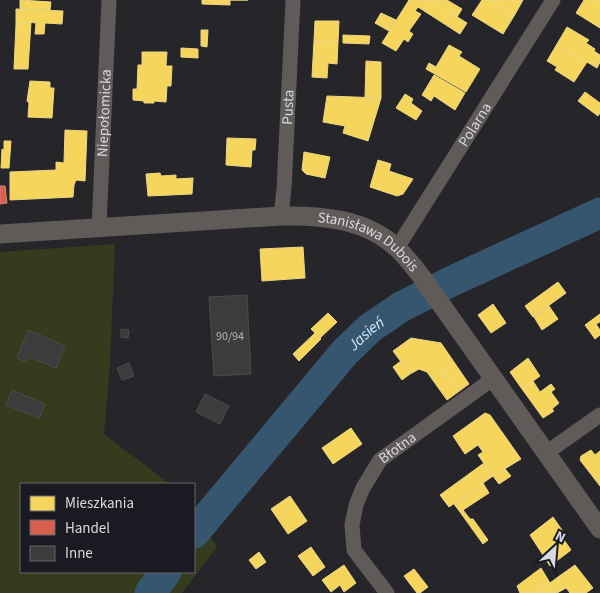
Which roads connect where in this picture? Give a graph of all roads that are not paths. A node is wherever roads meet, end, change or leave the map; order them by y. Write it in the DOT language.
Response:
graph roads {
  1 [pos="109,0"];
  2 [pos="293,0"];
  3 [pos="553,0"];
  4 [pos="281,216"];
  5 [pos="98,227"];
  6 [pos="0,234"];
  7 [pos="397,248"];
  8 [pos="494,378"];
  9 [pos="600,415"];
  10 [pos="546,453"];
  11 [pos="600,529"];
  12 [pos="384,592"];
  1 -- 5 [label="street, Niepołomicka"];
  2 -- 4 [label="street, Pusta"];
  3 -- 7 [label="street, Polarna"];
  4 -- 5 [label="street, Stanisława Dubois"];
  4 -- 7 [label="street, Stanisława Dubois"];
  5 -- 6 [label="street, Stanisława Dubois"];
  7 -- 8 [label="street, Stanisława Dubois"];
  8 -- 10 [label="street, Stanisława Dubois"];
  8 -- 12 [label="street, Błotna"];
  9 -- 10 [label="street"];
  10 -- 11 [label="street, Stanisława Dubois"];
}
